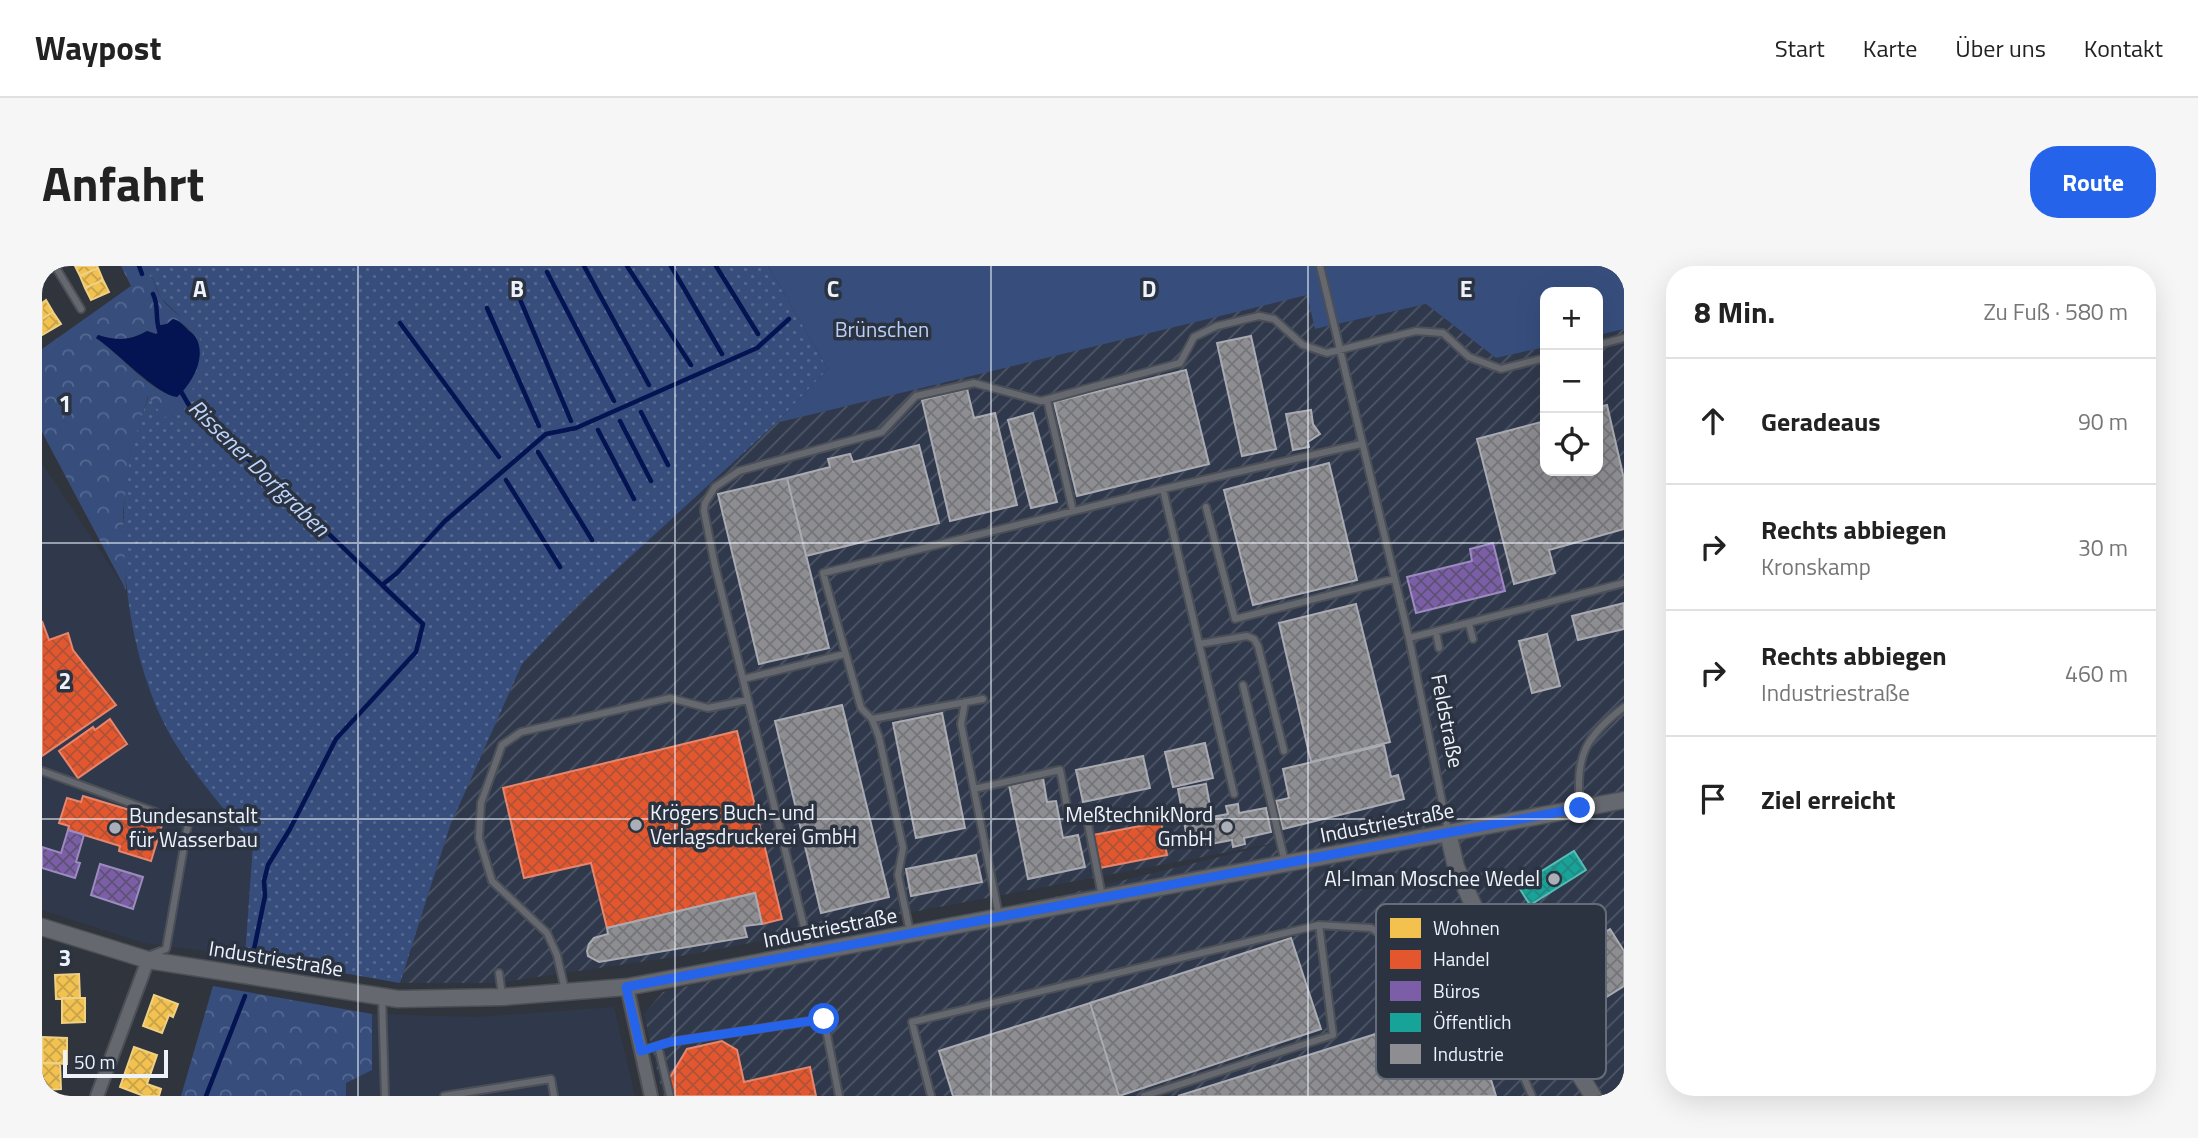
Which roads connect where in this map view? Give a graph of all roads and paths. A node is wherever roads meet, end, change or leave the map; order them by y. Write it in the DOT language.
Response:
graph roads {
  1 [pos="55,266"];
  2 [pos="1320,266"];
  3 [pos="81,309"];
  4 [pos="1624,338"];
  5 [pos="1603,344"];
  6 [pos="1339,351"];
  7 [pos="1540,359"];
  8 [pos="1047,400"];
  9 [pos="1361,443"];
  10 [pos="1163,489"];
  11 [pos="1206,507"];
  12 [pos="1073,511"];
  13 [pos="1394,579"];
  14 [pos="1624,583"];
  15 [pos="1469,624"];
  16 [pos="1436,632"];
  17 [pos="1409,638"];
  18 [pos="1473,639"];
  19 [pos="1199,644"];
  20 [pos="1439,648"];
  21 [pos="845,654"];
  22 [pos="743,678"];
  23 [pos="1243,685"];
  24 [pos="983,699"];
  25 [pos="748,700"];
  26 [pos="965,702"];
  27 [pos="1624,707"];
  28 [pos="872,719"];
  29 [pos="1284,751"];
  30 [pos="42,771"];
  31 [pos="974,789"];
  32 [pos="1234,794"];
  33 [pos="1624,800"];
  34 [pos="1580,808"];
  35 [pos="1069,817"];
  36 [pos="1087,819"];
  37 [pos="1448,833"];
  38 [pos="1286,863"];
  39 [pos="1102,898"];
  40 [pos="1473,904"];
  41 [pos="999,918"];
  42 [pos="1319,925"];
  43 [pos="42,928"];
  44 [pos="1376,931"];
  45 [pos="910,934"];
  46 [pos="811,953"];
  47 [pos="146,959"];
  48 [pos="499,973"];
  49 [pos="626,987"];
  50 [pos="566,992"];
  51 [pos="382,997"];
  52 [pos="502,997"];
  53 [pos="658,1046"];
  54 [pos="641,1051"];
  55 [pos="1525,1079"];
  56 [pos="1582,1079"];
  57 [pos="97,1096"];
  58 [pos="385,1096"];
  59 [pos="444,1096"];
  60 [pos="554,1096"];
  61 [pos="651,1096"];
  62 [pos="670,1096"];
  63 [pos="839,1096"];
  64 [pos="931,1096"];
  65 [pos="1144,1096"];
  66 [pos="1532,1096"];
  67 [pos="1593,1096"];
  1 -- 3 [label="lane"];
  2 -- 6 [label="lane, Feldstraße"];
  4 -- 5 [label="lane"];
  6 -- 7 [label="lane"];
  6 -- 8 [label="lane"];
  6 -- 9 [label="lane, Feldstraße"];
  8 -- 12 [label="lane"];
  8 -- 22 [label="lane"];
  9 -- 10 [label="lane"];
  9 -- 13 [label="lane, Feldstraße"];
  10 -- 12 [label="lane"];
  10 -- 19 [label="lane"];
  11 -- 13 [label="lane"];
  12 -- 21 [label="lane"];
  13 -- 17 [label="lane, Feldstraße"];
  14 -- 15 [label="lane"];
  15 -- 16 [label="lane"];
  15 -- 18 [label="lane"];
  16 -- 17 [label="lane"];
  16 -- 20 [label="lane"];
  17 -- 37 [label="lane, Feldstraße"];
  19 -- 29 [label="lane"];
  19 -- 32 [label="lane"];
  21 -- 22 [label="lane"];
  21 -- 28 [label="lane"];
  22 -- 25 [label="lane"];
  23 -- 38 [label="lane"];
  24 -- 26 [label="lane"];
  25 -- 46 [label="lane"];
  25 -- 50 [label="lane"];
  26 -- 28 [label="lane"];
  26 -- 31 [label="lane"];
  27 -- 34 [label="lane"];
  28 -- 45 [label="lane"];
  30 -- 47 [label="lane"];
  31 -- 35 [label="lane"];
  31 -- 41 [label="lane"];
  33 -- 34 [label="street, Industriestraße"];
  34 -- 37 [label="street, Industriestraße"];
  36 -- 39 [label="lane"];
  37 -- 38 [label="street, Industriestraße"];
  37 -- 40 [label="street, Feldstraße"];
  38 -- 39 [label="street, Industriestraße"];
  39 -- 41 [label="street, Industriestraße"];
  41 -- 45 [label="street, Industriestraße"];
  42 -- 44 [label="lane"];
  42 -- 64 [label="lane"];
  42 -- 65 [label="lane"];
  43 -- 47 [label="street, Industriestraße"];
  45 -- 46 [label="street, Industriestraße"];
  46 -- 49 [label="street, Industriestraße"];
  47 -- 51 [label="street, Industriestraße"];
  47 -- 57 [label="street"];
  48 -- 52 [label="lane"];
  49 -- 50 [label="street, Industriestraße"];
  49 -- 54 [label="street"];
  50 -- 52 [label="street, Industriestraße"];
  51 -- 52 [label="street, Industriestraße"];
  51 -- 58 [label="lane"];
  53 -- 54 [label="lane"];
  53 -- 62 [label="lane"];
  53 -- 63 [label="lane"];
  54 -- 61 [label="street"];
  55 -- 66 [label="lane"];
  56 -- 67 [label="street, Feldstraße"];
  59 -- 60 [label="lane"];
}
